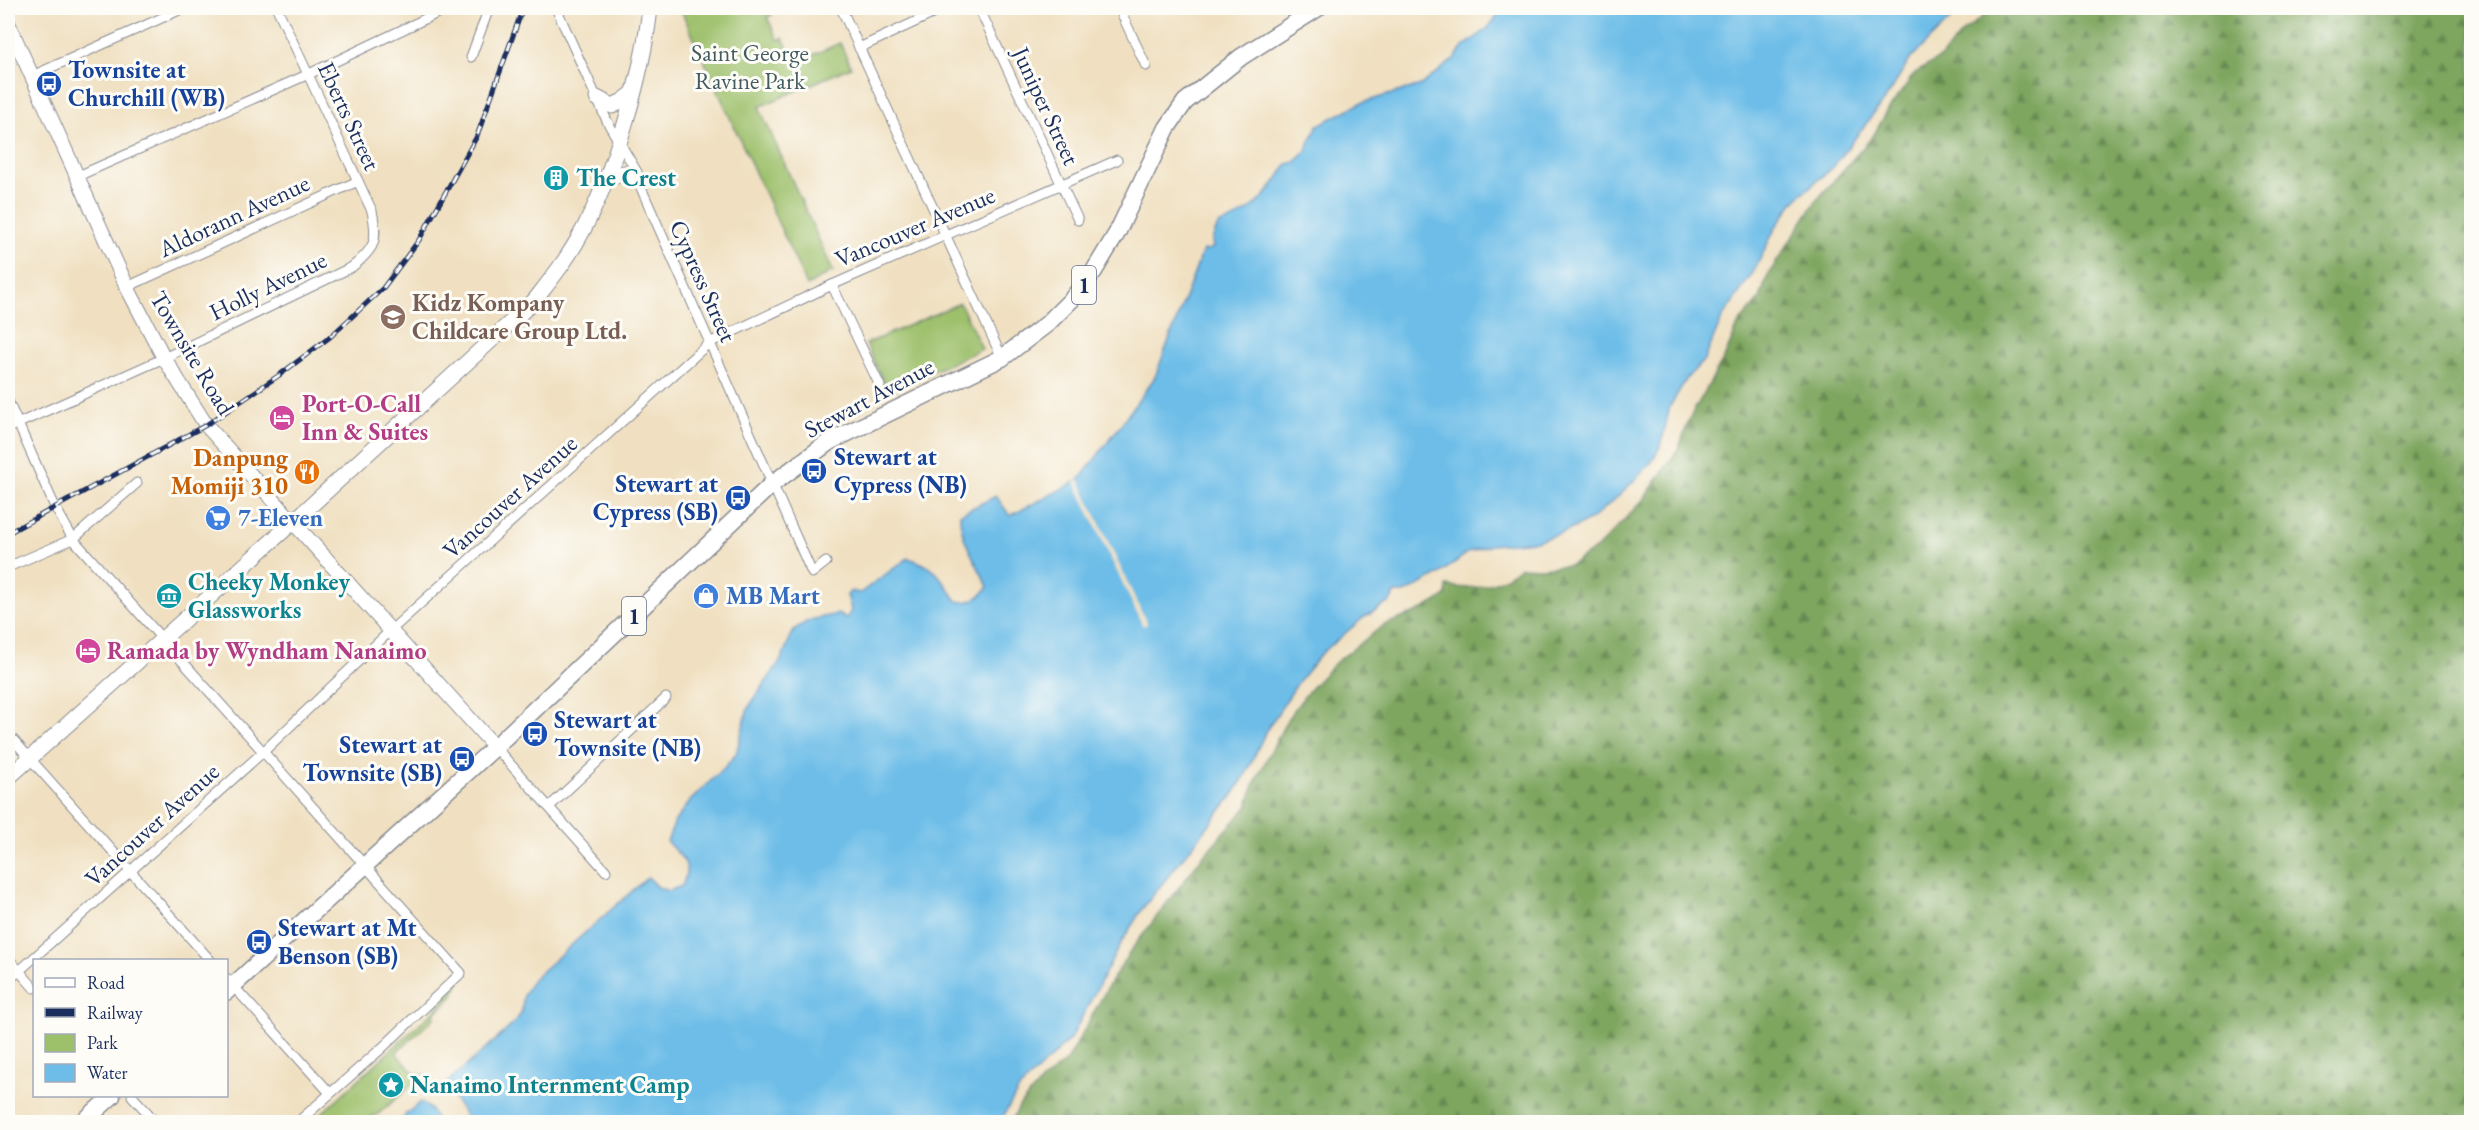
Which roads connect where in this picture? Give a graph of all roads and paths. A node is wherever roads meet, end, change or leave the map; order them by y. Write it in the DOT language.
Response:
graph roads {
  1 [pos="184,8"];
  2 [pos="278,8"];
  3 [pos="448,8"];
  4 [pos="489,8"];
  5 [pos="556,8"];
  6 [pos="650,8"];
  7 [pos="840,8"];
  8 [pos="945,8"];
  9 [pos="980,8"];
  10 [pos="1119,8"];
  11 [pos="1318,8"];
  12 [pos="8,23"];
  13 [pos="859,48"];
  14 [pos="471,57"];
  15 [pos="1146,66"];
  16 [pos="309,75"];
  17 [pos="32,76"];
  18 [pos="632,94"];
  19 [pos="597,98"];
  20 [pos="618,139"];
  21 [pos="1117,160"];
  22 [pos="78,176"];
  23 [pos="606,180"];
  24 [pos="358,181"];
  25 [pos="638,181"];
  26 [pos="1061,185"];
  27 [pos="1078,220"];
  28 [pos="946,237"];
  29 [pos="375,243"];
  30 [pos="832,285"];
  31 [pos="127,287"];
  32 [pos="709,343"];
  33 [pos="164,358"];
  34 [pos="1002,358"];
  35 [pos="880,386"];
  36 [pos="8,401"];
  37 [pos="18,424"];
  38 [pos="8,428"];
  39 [pos="137,483"];
  40 [pos="772,484"];
  41 [pos="294,522"];
  42 [pos="73,539"];
  43 [pos="826,562"];
  44 [pos="8,567"];
  45 [pos="390,631"];
  46 [pos="163,639"];
  47 [pos="666,698"];
  48 [pos="8,734"];
  49 [pos="495,747"];
  50 [pos="263,752"];
  51 [pos="30,757"];
  52 [pos="8,778"];
  53 [pos="549,807"];
  54 [pos="365,866"];
  55 [pos="129,871"];
  56 [pos="606,871"];
  57 [pos="8,958"];
  58 [pos="209,959"];
  59 [pos="19,971"];
  60 [pos="8,981"];
  61 [pos="229,985"];
  62 [pos="33,987"];
  63 [pos="330,1093"];
  64 [pos="110,1097"];
  65 [pos="134,1097"];
  66 [pos="83,1122"];
  67 [pos="156,1122"];
  68 [pos="298,1122"];
  1 -- 17 [label="street"];
  2 -- 16 [label="street, Eberts Street"];
  3 -- 16 [label="street"];
  4 -- 14 [label="street"];
  5 -- 19 [label="street, Cypress Street"];
  6 -- 18 [label="main road"];
  7 -- 13 [label="street"];
  8 -- 13 [label="street"];
  9 -- 26 [label="street, Juniper Street"];
  10 -- 15 [label="street"];
  11 -- 34 [label="highway, Stewart Avenue / 1"];
  12 -- 17 [label="street, Townsite Road"];
  13 -- 28 [label="street"];
  16 -- 22 [label="street"];
  16 -- 24 [label="street, Eberts Street"];
  17 -- 22 [label="street, Townsite Road"];
  18 -- 19 [label="main road"];
  18 -- 20 [label="main road"];
  19 -- 20 [label="street, Cypress Street"];
  20 -- 23 [label="main road"];
  20 -- 25 [label="street, Cypress Street"];
  21 -- 26 [label="street, Vancouver Avenue"];
  22 -- 31 [label="street, Townsite Road"];
  23 -- 25 [label="main road"];
  23 -- 41 [label="main road"];
  24 -- 29 [label="street, Eberts Street"];
  24 -- 31 [label="street, Aldorann Avenue"];
  25 -- 32 [label="street, Cypress Street"];
  26 -- 27 [label="street, Juniper Street"];
  26 -- 28 [label="street, Vancouver Avenue"];
  28 -- 30 [label="street, Vancouver Avenue"];
  28 -- 34 [label="street"];
  29 -- 33 [label="street, Holly Avenue"];
  30 -- 32 [label="street, Vancouver Avenue"];
  30 -- 35 [label="street"];
  31 -- 33 [label="street, Townsite Road"];
  32 -- 40 [label="street, Cypress Street"];
  32 -- 45 [label="street, Vancouver Avenue"];
  33 -- 37 [label="street, Holly Avenue"];
  33 -- 41 [label="street, Townsite Road"];
  34 -- 40 [label="highway, Stewart Avenue / 1"];
  36 -- 37 [label="street"];
  37 -- 38 [label="street, Holly Avenue"];
  37 -- 42 [label="street"];
  39 -- 42 [label="street"];
  40 -- 43 [label="street, Cypress Street"];
  40 -- 49 [label="highway, Stewart Avenue / 1"];
  41 -- 45 [label="street, Townsite Road"];
  41 -- 46 [label="main road"];
  42 -- 44 [label="street"];
  42 -- 46 [label="street"];
  45 -- 49 [label="street, Townsite Road"];
  45 -- 50 [label="street, Vancouver Avenue"];
  46 -- 50 [label="street"];
  46 -- 51 [label="main road"];
  47 -- 53 [label="street"];
  48 -- 51 [label="street"];
  49 -- 53 [label="street, Townsite Road"];
  49 -- 54 [label="highway, Stewart Avenue / 1"];
  50 -- 54 [label="street"];
  50 -- 55 [label="street, Vancouver Avenue"];
  51 -- 52 [label="main road"];
  51 -- 55 [label="street"];
  53 -- 56 [label="street, Townsite Road"];
  54 -- 61 [label="highway, Stewart Avenue / 1"];
  54 -- 63 [label="street"];
  55 -- 58 [label="street"];
  55 -- 59 [label="street, Vancouver Avenue"];
  57 -- 59 [label="street"];
  59 -- 60 [label="street, Vancouver Avenue"];
  59 -- 62 [label="street"];
  61 -- 63 [label="street"];
  63 -- 68 [label="street"];
  64 -- 66 [label="highway"];
  65 -- 67 [label="street"];
}
